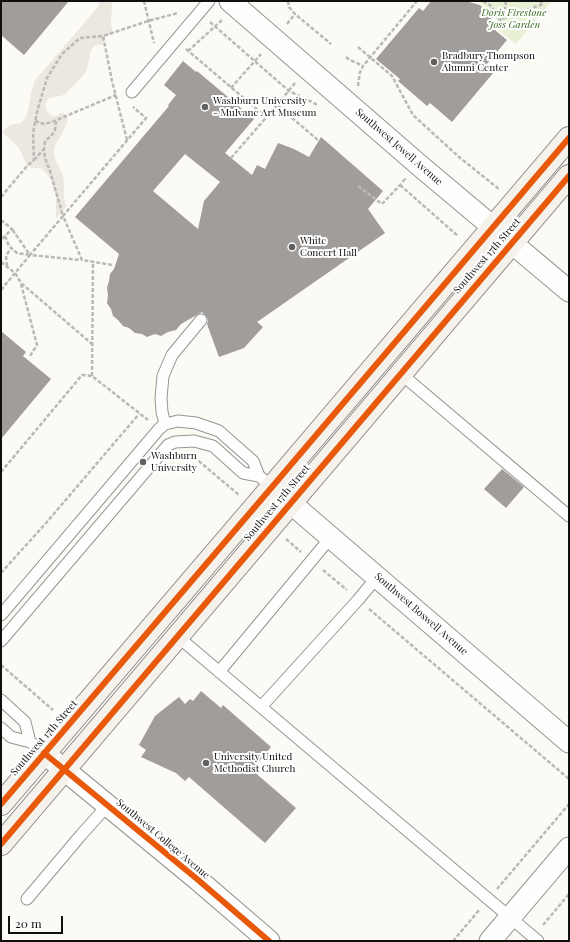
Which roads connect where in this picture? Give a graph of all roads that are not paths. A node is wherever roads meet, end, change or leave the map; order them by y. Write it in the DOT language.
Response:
graph roads {
  1 [pos="209,1"];
  2 [pos="227,10"];
  3 [pos="127,92"];
  4 [pos="569,138"];
  5 [pos="569,176"];
  6 [pos="494,227"];
  7 [pos="512,242"];
  8 [pos="569,290"];
  9 [pos="201,320"];
  10 [pos="400,373"];
  11 [pos="165,424"];
  12 [pos="266,482"];
  13 [pos="291,503"];
  14 [pos="569,516"];
  15 [pos="331,537"];
  16 [pos="377,577"];
  17 [pos="1,615"];
  18 [pos="177,636"];
  19 [pos="1,641"];
  20 [pos="220,672"];
  21 [pos="1,700"];
  22 [pos="260,707"];
  23 [pos="1,728"];
  24 [pos="569,742"];
  25 [pos="37,747"];
  26 [pos="64,770"];
  27 [pos="1,804"];
  28 [pos="108,806"];
  29 [pos="1,844"];
  30 [pos="569,848"];
  31 [pos="27,899"];
  32 [pos="510,917"];
  33 [pos="536,939"];
  34 [pos="269,941"];
  35 [pos="490,941"];
  1 -- 3 [label="lane"];
  2 -- 6 [label="street, Southwest Jewell Avenue"];
  4 -- 6 [label="main road, Southwest 17th Street"];
  5 -- 7 [label="main road, Southwest 17th Street"];
  6 -- 7 [label="street, Southwest Jewell Avenue"];
  6 -- 12 [label="main road, Southwest 17th Street"];
  7 -- 8 [label="street, Southwest Jewell Avenue"];
  7 -- 10 [label="main road, Southwest 17th Street"];
  9 -- 11 [label="lane"];
  10 -- 13 [label="main road, Southwest 17th Street"];
  10 -- 14 [label="lane"];
  11 -- 12 [label="lane"];
  11 -- 17 [label="lane"];
  12 -- 13 [label="street, Southwest Boswell Avenue"];
  12 -- 19 [label="lane"];
  12 -- 25 [label="main road, Southwest 17th Street"];
  13 -- 15 [label="street, Southwest Boswell Avenue"];
  13 -- 18 [label="main road, Southwest 17th Street"];
  15 -- 16 [label="street, Southwest Boswell Avenue"];
  15 -- 20 [label="lane"];
  16 -- 22 [label="lane"];
  16 -- 24 [label="street, Southwest Boswell Avenue"];
  18 -- 20 [label="lane"];
  18 -- 26 [label="main road, Southwest 17th Street"];
  20 -- 22 [label="lane"];
  21 -- 25 [label="lane"];
  22 -- 32 [label="lane"];
  23 -- 25 [label="lane"];
  25 -- 26 [label="street, Southwest College Avenue"];
  25 -- 27 [label="main road, Southwest 17th Street"];
  26 -- 28 [label="street, Southwest College Avenue"];
  26 -- 29 [label="main road, Southwest 17th Street"];
  28 -- 31 [label="lane"];
  28 -- 34 [label="street, Southwest College Avenue"];
  30 -- 32 [label="street"];
  32 -- 33 [label="lane"];
  32 -- 35 [label="street"];
}
